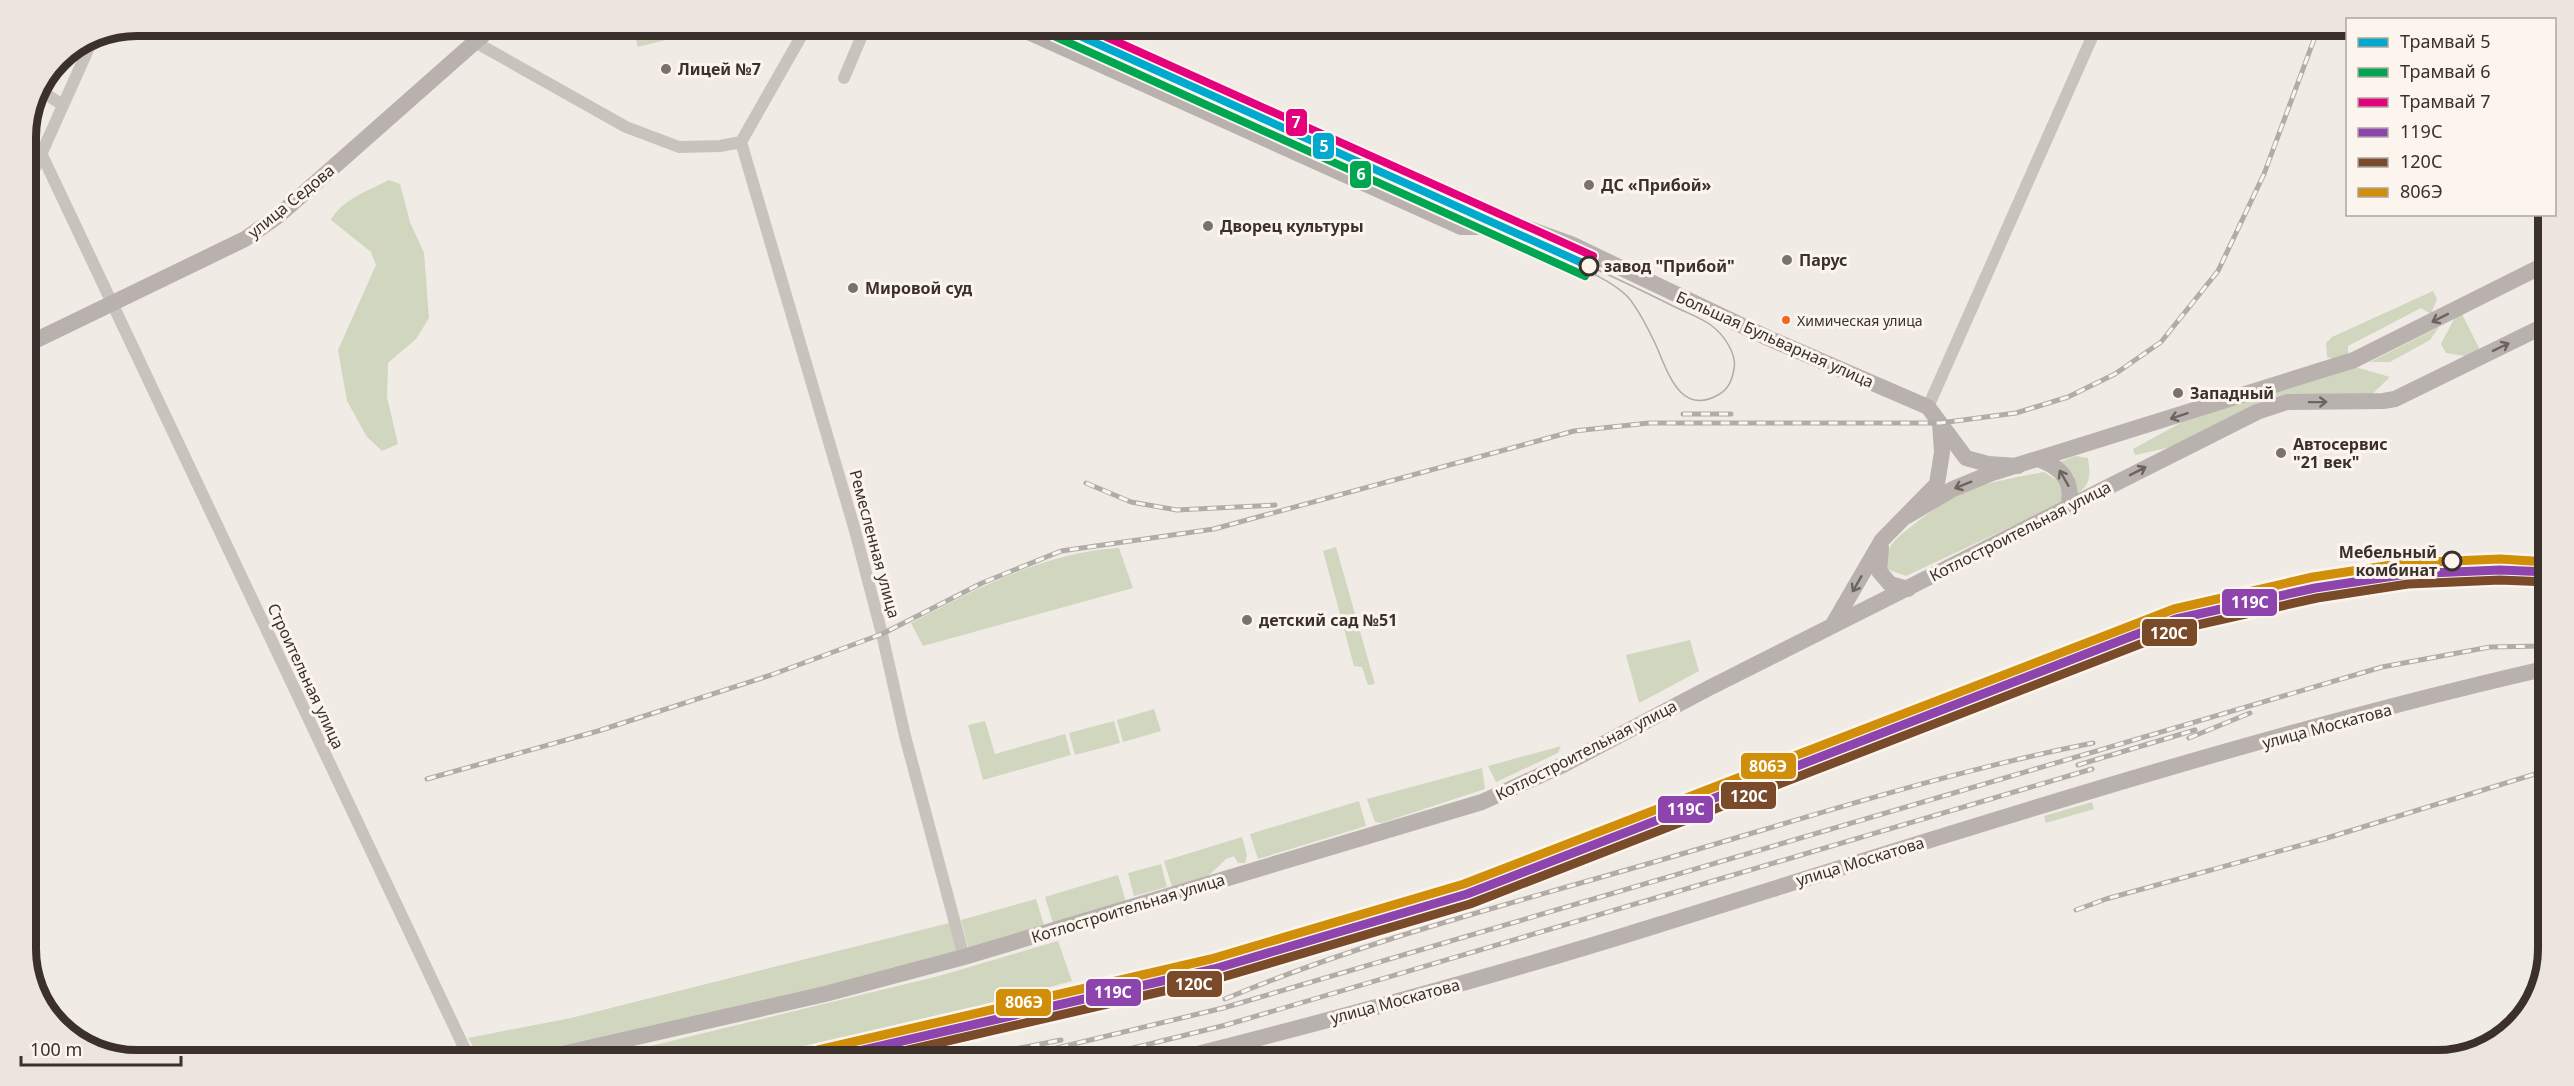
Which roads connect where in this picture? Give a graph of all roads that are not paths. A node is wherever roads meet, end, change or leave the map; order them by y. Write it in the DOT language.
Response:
graph roads {
  1 [pos="482,36"];
  2 [pos="801,36"];
  3 [pos="862,36"];
  4 [pos="1036,36"];
  5 [pos="1090,36"];
  6 [pos="2093,36"];
  7 [pos="475,42"];
  8 [pos="86,50"];
  9 [pos="844,78"];
  10 [pos="46,94"];
  11 [pos="61,104"];
  12 [pos="741,142"];
  13 [pos="42,155"];
  14 [pos="36,167"];
  15 [pos="1524,225"];
  16 [pos="2538,268"];
  17 [pos="112,305"];
  18 [pos="2538,329"];
  19 [pos="36,340"];
  20 [pos="1928,407"];
  21 [pos="1940,423"];
  22 [pos="2041,460"];
  23 [pos="2018,466"];
  24 [pos="2068,507"];
  25 [pos="1907,516"];
  26 [pos="1882,540"];
  27 [pos="1908,589"];
  28 [pos="1831,627"];
  29 [pos="2538,671"];
  30 [pos="964,957"];
  31 [pos="465,1050"];
  32 [pos="580,1050"];
  33 [pos="1210,1050"];
  1 -- 7 [label="main road, улица Седова"];
  2 -- 12 [label="street"];
  3 -- 9 [label="street"];
  4 -- 15 [label="main road, Большая Бульварная улица"];
  5 -- 15 [label="main road, Большая Бульварная улица"];
  6 -- 20 [label="street"];
  7 -- 12 [label="street"];
  7 -- 17 [label="main road, улица Седова"];
  8 -- 11 [label="street"];
  10 -- 11 [label="street"];
  11 -- 13 [label="street"];
  12 -- 30 [label="street, Ремесленная улица"];
  13 -- 14 [label="street"];
  13 -- 17 [label="street, Строительная улица"];
  15 -- 20 [label="main road, Большая Бульварная улица"];
  16 -- 22 [label="main road, one-way"];
  17 -- 19 [label="main road, улица Седова"];
  17 -- 31 [label="street, Строительная улица"];
  24 -- 18 [label="main road, Котлостроительная улица, one-way"];
  20 -- 21 [label="main road"];
  21 -- 23 [label="main road"];
  21 -- 25 [label="main road"];
  22 -- 23 [label="main road"];
  24 -- 22 [label="main road, one-way"];
  23 -- 25 [label="main road, one-way"];
  24 -- 27 [label="main road, Котлостроительная улица"];
  25 -- 26 [label="main road"];
  26 -- 27 [label="main road"];
  26 -- 28 [label="main road, one-way"];
  27 -- 28 [label="main road, Котлостроительная улица"];
  28 -- 30 [label="main road, Котлостроительная улица"];
  29 -- 33 [label="main road, улица Москатова"];
  30 -- 32 [label="main road, Котлостроительная улица"];
}
